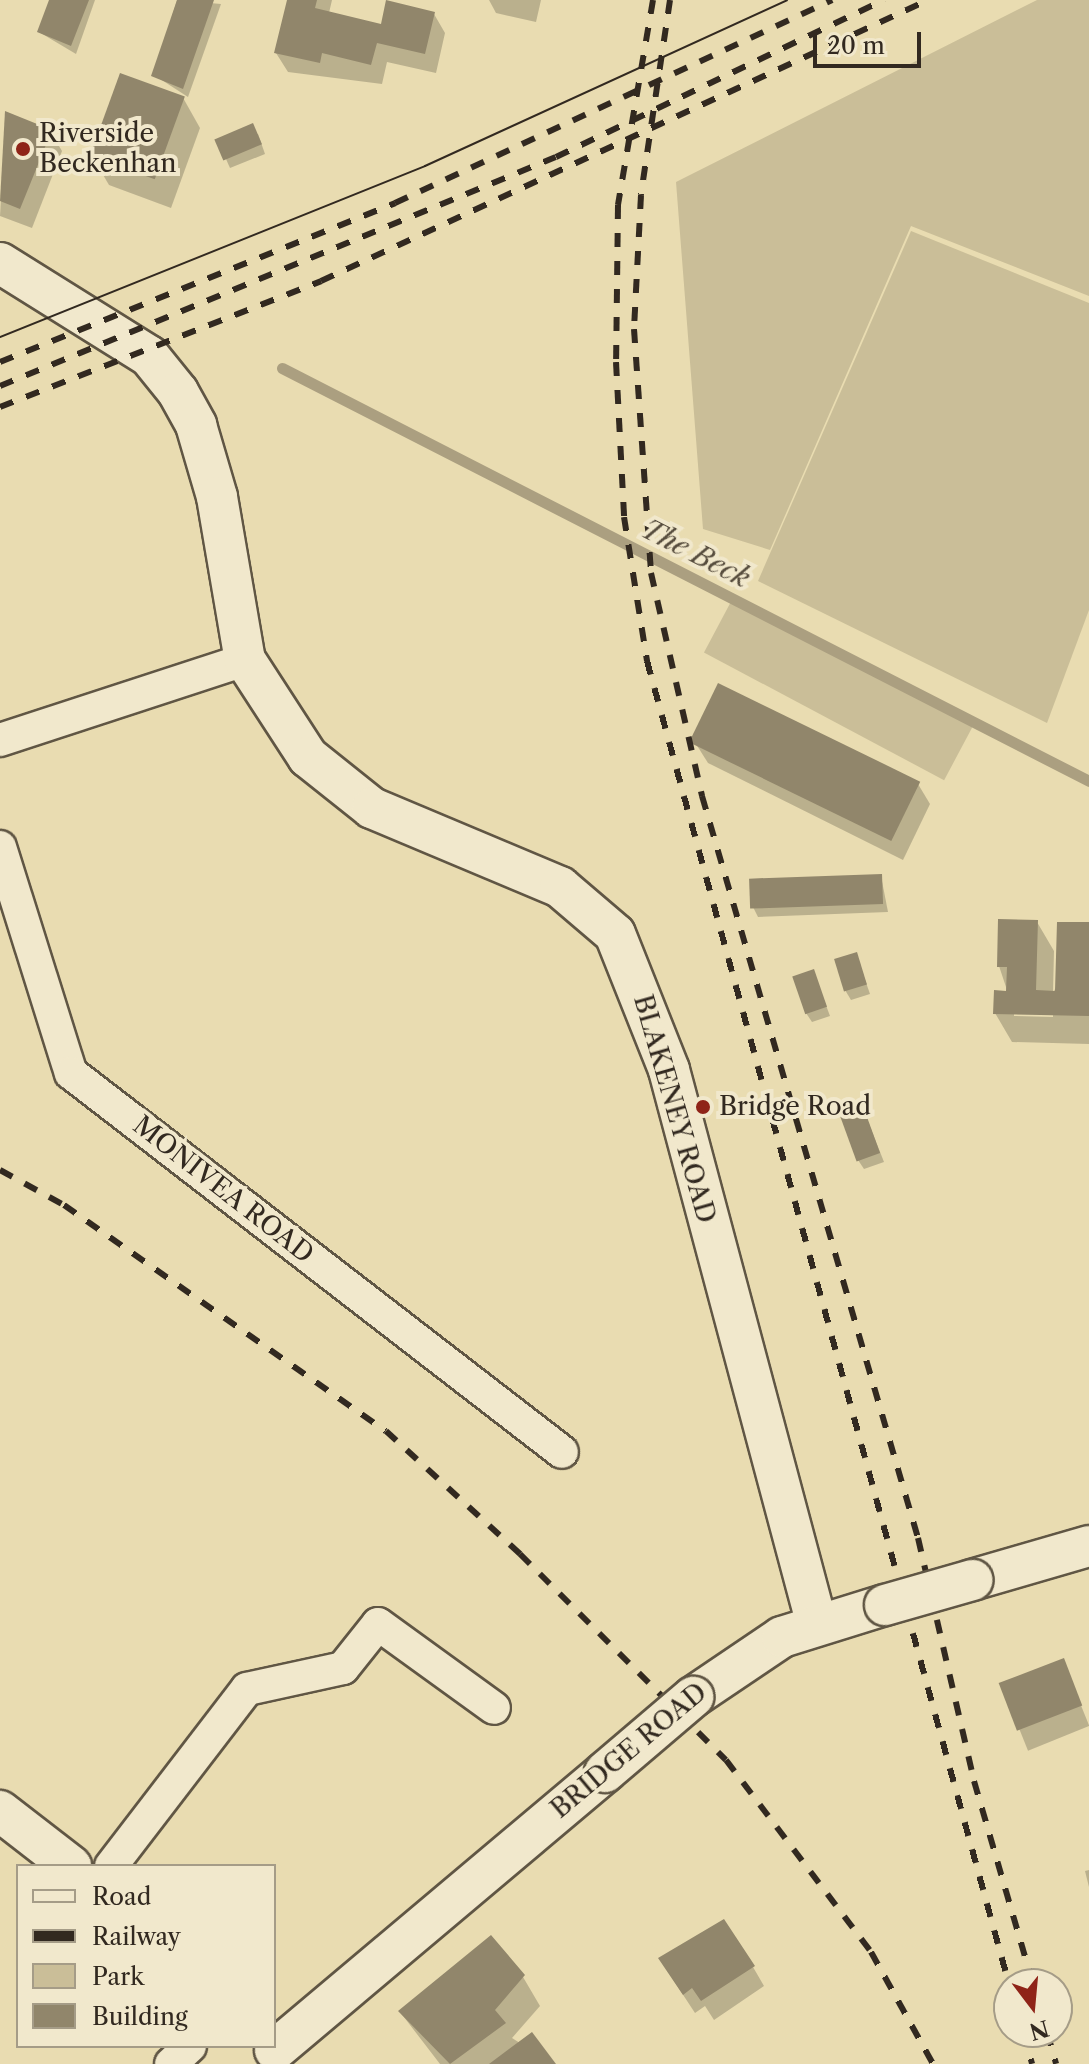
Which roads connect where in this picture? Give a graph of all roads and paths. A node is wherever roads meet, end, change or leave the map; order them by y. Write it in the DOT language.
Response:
graph roads {
  1 [pos="0,263"];
  2 [pos="245,660"];
  3 [pos="0,740"];
  4 [pos="0,847"];
  5 [pos="562,1452"];
  6 [pos="1087,1554"];
  7 [pos="817,1625"];
  8 [pos="494,1708"];
  9 [pos="0,1811"];
  10 [pos="68,1864"];
  11 [pos="113,1864"];
  12 [pos="188,2048"];
  13 [pos="276,2053"];
  14 [pos="171,2064"];
  1 -- 2 [label="street, BLAKENEY ROAD"];
  2 -- 3 [label="street"];
  2 -- 7 [label="street, BLAKENEY ROAD"];
  4 -- 5 [label="street, MONIVEA ROAD"];
  6 -- 7 [label="street, BRIDGE ROAD, bridge"];
  7 -- 13 [label="street, BRIDGE ROAD, bridge"];
  8 -- 11 [label="street"];
  9 -- 10 [label="street"];
  12 -- 14 [label="street"];
}
